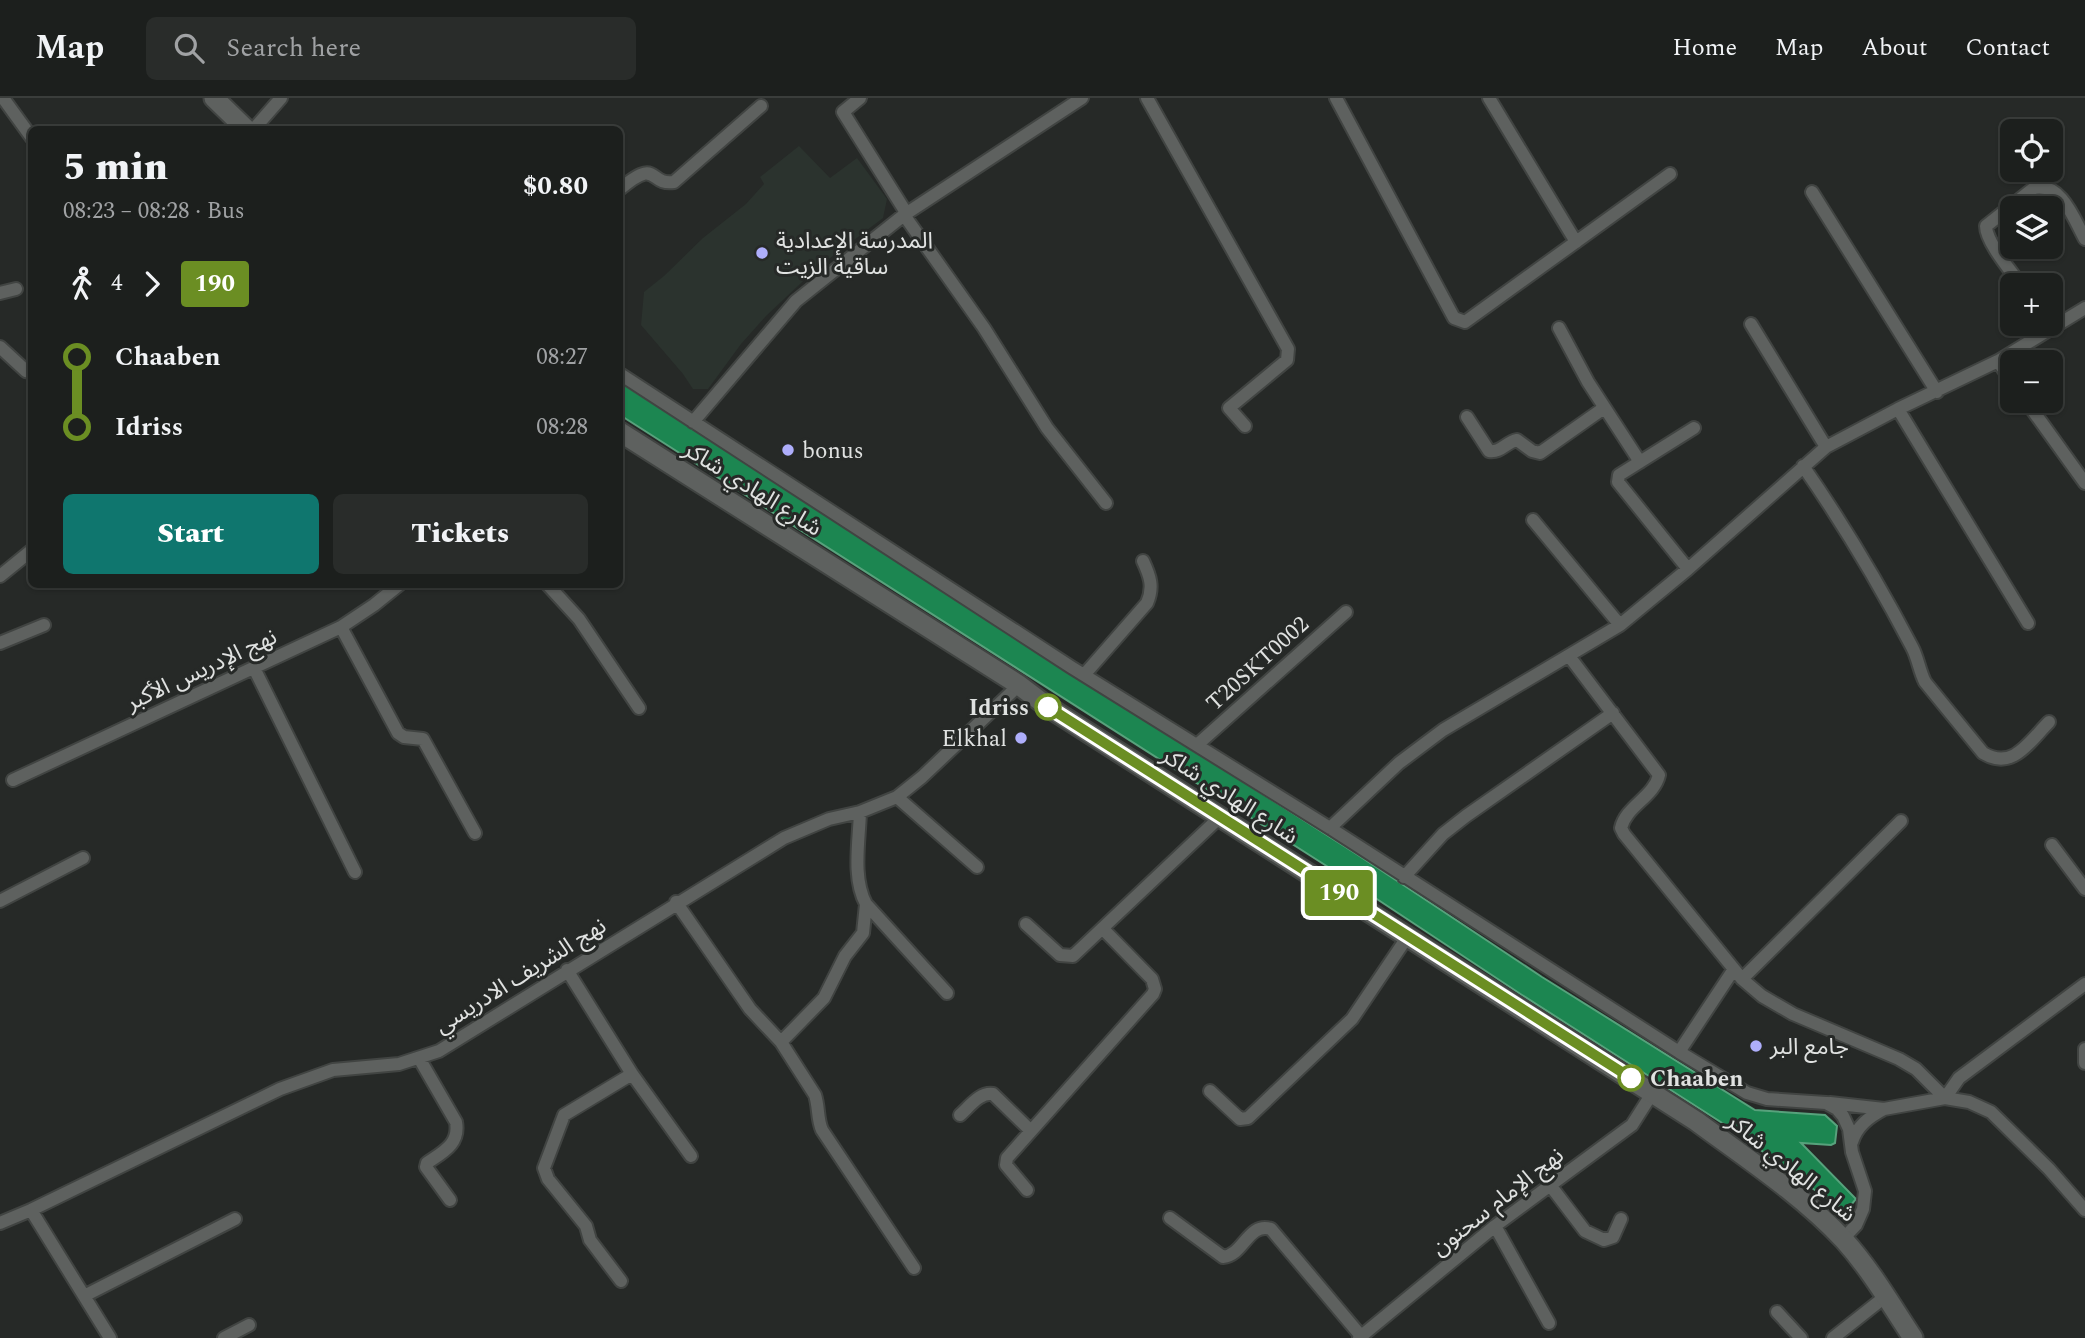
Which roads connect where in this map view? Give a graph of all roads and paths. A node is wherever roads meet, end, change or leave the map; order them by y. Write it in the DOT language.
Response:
graph roads {
  1 [pos="3,98"];
  2 [pos="214,98"];
  3 [pos="281,98"];
  4 [pos="860,98"];
  5 [pos="1082,98"];
  6 [pos="1147,98"];
  7 [pos="1336,98"];
  8 [pos="1489,98"];
  9 [pos="761,106"];
  10 [pos="243,126"];
  11 [pos="256,126"];
  12 [pos="28,132"];
  13 [pos="1671,174"];
  14 [pos="623,187"];
  15 [pos="1812,192"];
  16 [pos="906,214"];
  17 [pos="2085,239"];
  18 [pos="1576,242"];
  19 [pos="2013,273"];
  20 [pos="16,289"];
  21 [pos="0,293"];
  22 [pos="2085,308"];
  23 [pos="2063,319"];
  24 [pos="1751,324"];
  25 [pos="1559,328"];
  26 [pos="2035,336"];
  27 [pos="0,346"];
  28 [pos="1998,361"];
  29 [pos="2000,364"];
  30 [pos="28,370"];
  31 [pos="623,376"];
  32 [pos="1937,392"];
  33 [pos="1604,408"];
  34 [pos="1898,409"];
  35 [pos="2035,413"];
  36 [pos="1467,417"];
  37 [pos="693,422"];
  38 [pos="1245,426"];
  39 [pos="1693,428"];
  40 [pos="623,434"];
  41 [pos="1826,447"];
  42 [pos="1640,462"];
  43 [pos="1803,466"];
  44 [pos="2085,483"];
  45 [pos="1106,503"];
  46 [pos="1532,520"];
  47 [pos="28,553"];
  48 [pos="1143,561"];
  49 [pos="1688,569"];
  50 [pos="0,576"];
  51 [pos="395,588"];
  52 [pos="551,588"];
  53 [pos="1346,612"];
  54 [pos="2028,624"];
  55 [pos="44,625"];
  56 [pos="1620,625"];
  57 [pos="341,627"];
  58 [pos="0,643"];
  59 [pos="1569,656"];
  60 [pos="254,668"];
  61 [pos="1084,675"];
  62 [pos="1019,685"];
  63 [pos="639,708"];
  64 [pos="1613,713"];
  65 [pos="2049,722"];
  66 [pos="1196,745"];
  67 [pos="13,779"];
  68 [pos="897,797"];
  69 [pos="860,812"];
  70 [pos="1219,817"];
  71 [pos="1901,821"];
  72 [pos="1330,828"];
  73 [pos="475,833"];
  74 [pos="2052,845"];
  75 [pos="83,859"];
  76 [pos="977,867"];
  77 [pos="355,872"];
  78 [pos="1404,877"];
  79 [pos="2085,889"];
  80 [pos="0,901"];
  81 [pos="676,902"];
  82 [pos="866,904"];
  83 [pos="1026,924"];
  84 [pos="1103,929"];
  85 [pos="1408,936"];
  86 [pos="567,970"];
  87 [pos="1738,974"];
  88 [pos="2085,984"];
  89 [pos="947,993"];
  90 [pos="780,1042"];
  91 [pos="2085,1049"];
  92 [pos="1679,1052"];
  93 [pos="419,1058"];
  94 [pos="2085,1063"];
  95 [pos="632,1074"];
  96 [pos="1210,1091"];
  97 [pos="1653,1092"];
  98 [pos="1945,1098"];
  99 [pos="1826,1103"];
  100 [pos="1884,1109"];
  101 [pos="960,1115"];
  102 [pos="1031,1131"];
  103 [pos="1851,1145"];
  104 [pos="691,1156"];
  105 [pos="1549,1185"];
  106 [pos="1027,1190"];
  107 [pos="450,1200"];
  108 [pos="31,1210"];
  109 [pos="2085,1210"];
  110 [pos="1170,1217"];
  111 [pos="235,1219"];
  112 [pos="1621,1219"];
  113 [pos="0,1223"];
  114 [pos="1495,1226"];
  115 [pos="1843,1240"];
  116 [pos="914,1268"];
  117 [pos="621,1281"];
  118 [pos="84,1296"];
  119 [pos="1886,1296"];
  120 [pos="1777,1312"];
  121 [pos="1549,1323"];
  122 [pos="249,1325"];
  123 [pos="1360,1337"];
  124 [pos="110,1338"];
  125 [pos="224,1338"];
  126 [pos="1801,1338"];
  127 [pos="1833,1338"];
  128 [pos="1913,1338"];
  1 -- 12 [label="street"];
  2 -- 10 [label="main road"];
  3 -- 11 [label="street"];
  4 -- 16 [label="street"];
  5 -- 16 [label="street"];
  6 -- 38 [label="street"];
  7 -- 18 [label="street"];
  8 -- 18 [label="street"];
  9 -- 14 [label="street"];
  13 -- 18 [label="street"];
  15 -- 32 [label="street"];
  16 -- 37 [label="street"];
  16 -- 45 [label="street"];
  17 -- 19 [label="street"];
  20 -- 21 [label="street"];
  22 -- 23 [label="street"];
  24 -- 41 [label="street"];
  25 -- 33 [label="street"];
  26 -- 28 [label="street"];
  27 -- 30 [label="street"];
  28 -- 29 [label="street"];
  28 -- 32 [label="street"];
  31 -- 37 [label="street"];
  32 -- 34 [label="street"];
  33 -- 36 [label="street"];
  33 -- 42 [label="street"];
  34 -- 41 [label="street"];
  34 -- 54 [label="street"];
  35 -- 44 [label="street"];
  37 -- 61 [label="street"];
  39 -- 42 [label="street"];
  40 -- 62 [label="main road, شارع الهادي شاكر"];
  41 -- 43 [label="street"];
  42 -- 49 [label="street"];
  43 -- 49 [label="street"];
  43 -- 65 [label="street"];
  46 -- 56 [label="street"];
  47 -- 50 [label="street"];
  48 -- 61 [label="street"];
  49 -- 56 [label="street"];
  51 -- 57 [label="street, نهج الإدريس الأكبر"];
  52 -- 63 [label="street"];
  53 -- 66 [label="street, T20SKT0002"];
  55 -- 58 [label="street"];
  56 -- 59 [label="street"];
  57 -- 60 [label="street, نهج الإدريس الأكبر"];
  57 -- 73 [label="street"];
  59 -- 64 [label="street"];
  59 -- 72 [label="street"];
  60 -- 67 [label="street, نهج الإدريس الأكبر"];
  60 -- 77 [label="street"];
  61 -- 66 [label="street"];
  62 -- 68 [label="street, نهج الشريف الادريسي"];
  62 -- 70 [label="main road, شارع الهادي شاكر"];
  64 -- 78 [label="street"];
  64 -- 87 [label="street"];
  66 -- 72 [label="street"];
  68 -- 69 [label="street, نهج الشريف الادريسي"];
  68 -- 76 [label="street"];
  69 -- 81 [label="street, نهج الشريف الادريسي"];
  69 -- 82 [label="street"];
  70 -- 84 [label="street"];
  70 -- 85 [label="main road, شارع الهادي شاكر"];
  71 -- 87 [label="street"];
  72 -- 78 [label="street"];
  74 -- 79 [label="street"];
  75 -- 80 [label="street"];
  78 -- 92 [label="street"];
  81 -- 86 [label="street, نهج الشريف الادريسي"];
  81 -- 90 [label="street"];
  82 -- 89 [label="street"];
  82 -- 90 [label="street"];
  83 -- 84 [label="street"];
  84 -- 102 [label="street"];
  85 -- 96 [label="street"];
  85 -- 97 [label="main road, شارع الهادي شاكر"];
  86 -- 93 [label="street, نهج الشريف الادريسي"];
  86 -- 95 [label="street"];
  87 -- 92 [label="street"];
  87 -- 98 [label="street"];
  88 -- 98 [label="street"];
  90 -- 116 [label="street"];
  91 -- 94 [label="street"];
  92 -- 99 [label="street"];
  93 -- 107 [label="street"];
  93 -- 108 [label="street, نهج الشريف الادريسي"];
  95 -- 104 [label="street"];
  95 -- 117 [label="street"];
  97 -- 105 [label="street, نهج الإمام سحنون"];
  97 -- 115 [label="main road, شارع الهادي شاكر"];
  98 -- 100 [label="street"];
  98 -- 109 [label="street"];
  99 -- 100 [label="street"];
  99 -- 103 [label="street"];
  100 -- 103 [label="street"];
  101 -- 102 [label="street"];
  102 -- 106 [label="street"];
  103 -- 115 [label="street"];
  105 -- 112 [label="street"];
  105 -- 114 [label="street, نهج الإمام سحنون"];
  108 -- 113 [label="street, نهج الشريف الادريسي"];
  108 -- 118 [label="street"];
  110 -- 123 [label="street"];
  111 -- 118 [label="street"];
  114 -- 121 [label="street"];
  114 -- 123 [label="street, نهج الإمام سحنون"];
  115 -- 119 [label="main road, شارع الهادي شاكر"];
  118 -- 124 [label="street"];
  119 -- 127 [label="street"];
  119 -- 128 [label="main road, شارع الهادي شاكر"];
  120 -- 126 [label="street"];
  122 -- 125 [label="street"];
}
